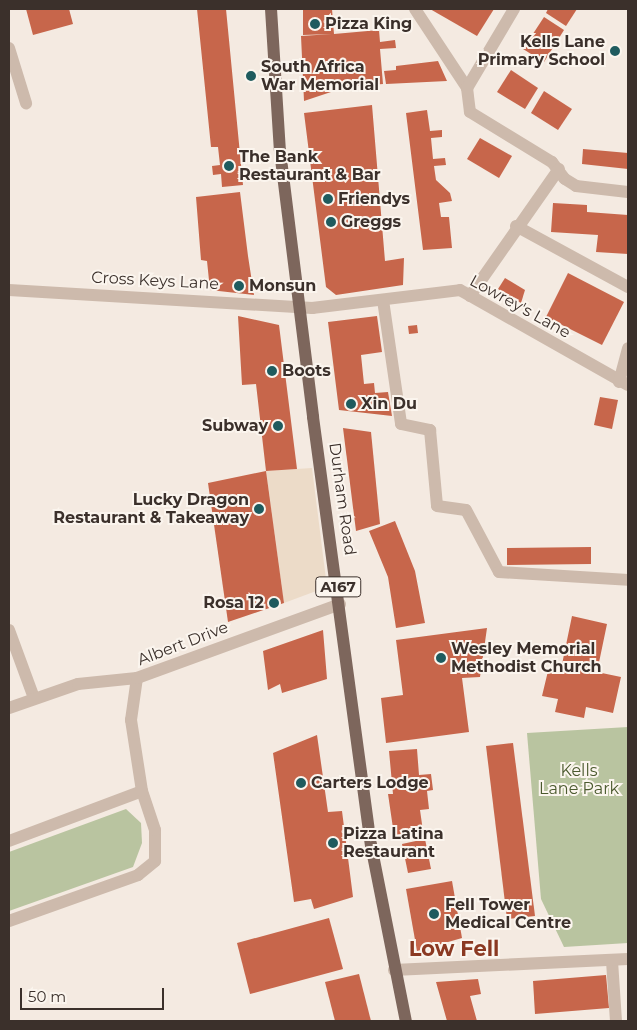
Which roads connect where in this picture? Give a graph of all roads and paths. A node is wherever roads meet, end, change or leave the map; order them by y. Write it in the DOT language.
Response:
graph roads {
  1 [pos="271,9"];
  2 [pos="415,9"];
  3 [pos="514,9"];
  4 [pos="9,48"];
  5 [pos="12,72"];
  6 [pos="467,88"];
  7 [pos="26,103"];
  8 [pos="559,169"];
  9 [pos="628,192"];
  10 [pos="516,226"];
  11 [pos="628,287"];
  12 [pos="9,290"];
  13 [pos="470,296"];
  14 [pos="383,300"];
  15 [pos="299,306"];
  16 [pos="628,348"];
  17 [pos="624,384"];
  18 [pos="628,580"];
  19 [pos="340,604"];
  20 [pos="9,630"];
  21 [pos="137,678"];
  22 [pos="34,698"];
  23 [pos="9,708"];
  24 [pos="142,791"];
  25 [pos="9,841"];
  26 [pos="9,921"];
  27 [pos="628,960"];
  28 [pos="612,961"];
  29 [pos="394,970"];
  30 [pos="406,1021"];
  31 [pos="616,1021"];
  1 -- 15 [label="main road, Durham Road / A167"];
  2 -- 6 [label="street"];
  3 -- 6 [label="street"];
  4 -- 5 [label="street"];
  5 -- 7 [label="street"];
  6 -- 8 [label="street"];
  8 -- 9 [label="street"];
  8 -- 10 [label="street"];
  10 -- 11 [label="street"];
  10 -- 13 [label="street"];
  12 -- 15 [label="street, Cross Keys Lane"];
  13 -- 14 [label="street, Lowrey's Lane"];
  13 -- 17 [label="street, Lowrey's Lane"];
  14 -- 15 [label="street, Lowrey's Lane"];
  14 -- 18 [label="street"];
  15 -- 19 [label="main road, Durham Road / A167"];
  16 -- 17 [label="street"];
  19 -- 21 [label="street, Albert Drive"];
  19 -- 29 [label="main road, Durham Road / A167"];
  20 -- 22 [label="street"];
  21 -- 22 [label="street"];
  21 -- 24 [label="street, Albert Drive"];
  22 -- 23 [label="street"];
  24 -- 25 [label="street"];
  24 -- 26 [label="street, Albert Drive"];
  27 -- 28 [label="street"];
  28 -- 29 [label="street"];
  28 -- 31 [label="street"];
  29 -- 30 [label="main road, Durham Road / A167"];
}
